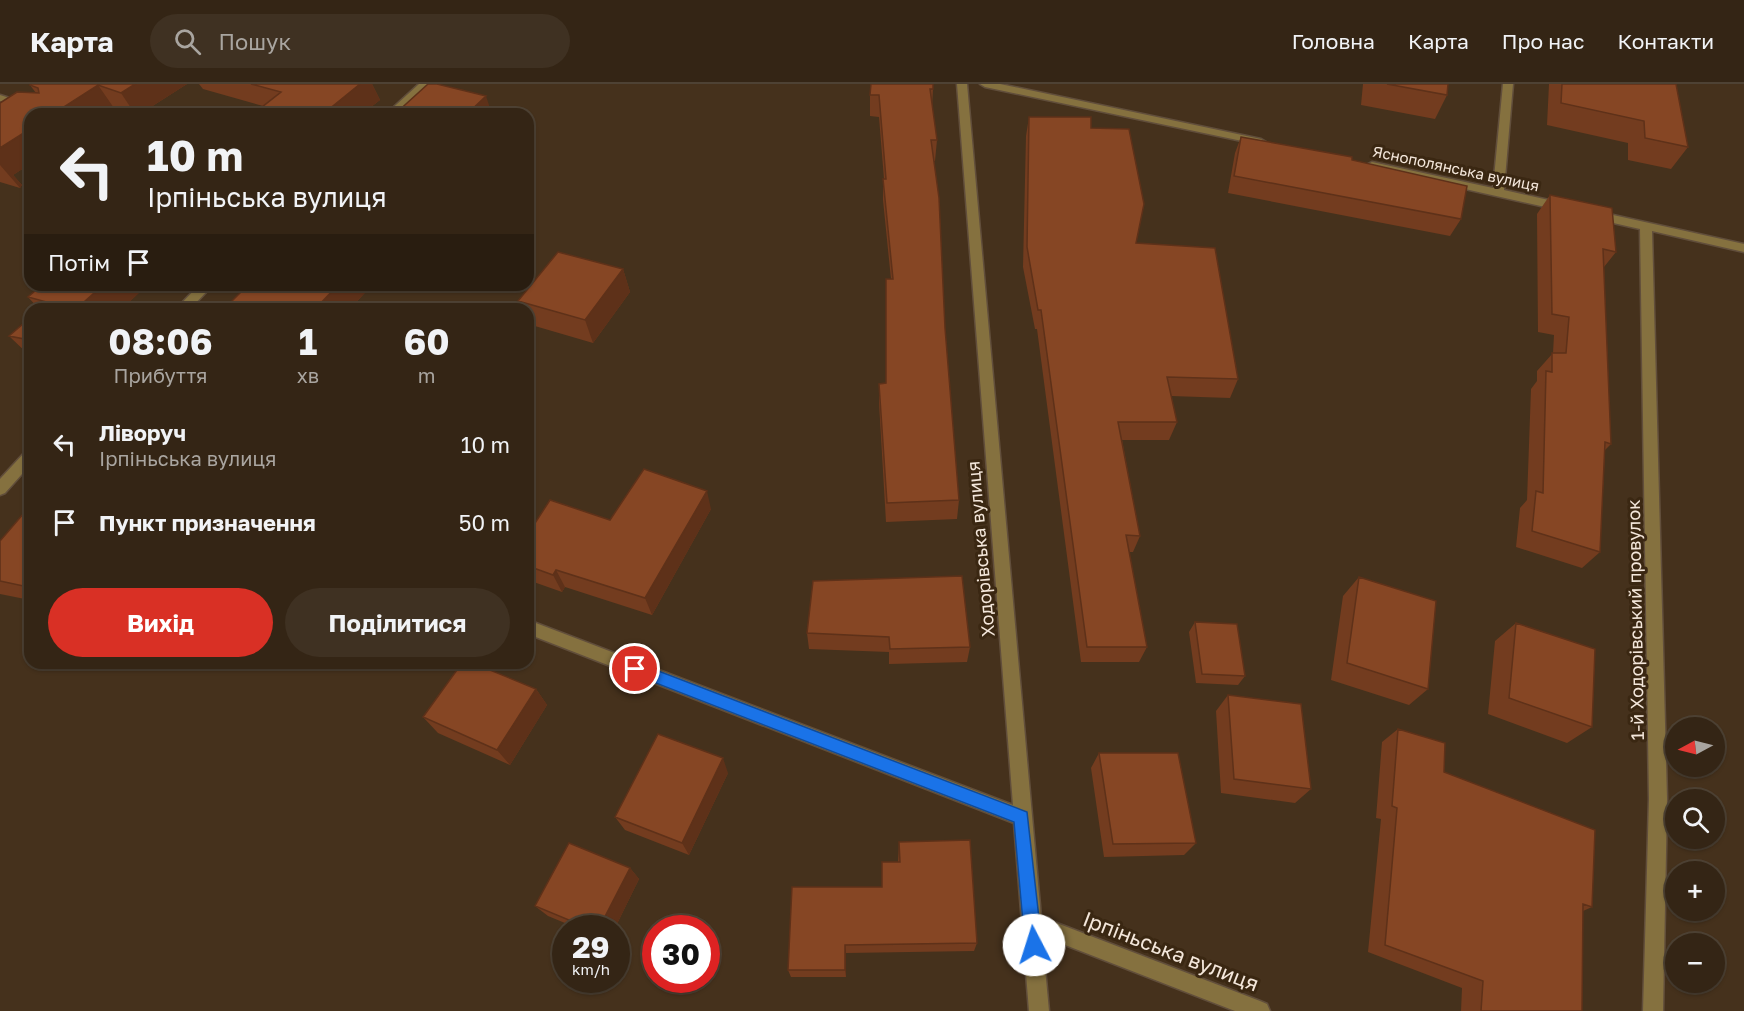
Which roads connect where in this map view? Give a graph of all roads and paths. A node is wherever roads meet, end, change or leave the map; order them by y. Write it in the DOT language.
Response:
graph roads {
  1 [pos="425,84"];
  2 [pos="962,84"];
  3 [pos="985,84"];
  4 [pos="1508,84"];
  5 [pos="0,98"];
  6 [pos="31,108"];
  7 [pos="398,108"];
  8 [pos="1277,145"];
  9 [pos="1358,162"];
  10 [pos="1498,191"];
  11 [pos="1646,227"];
  12 [pos="1744,248"];
  13 [pos="201,291"];
  14 [pos="188,303"];
  15 [pos="24,470"];
  16 [pos="0,489"];
  17 [pos="534,629"];
  18 [pos="1022,817"];
  19 [pos="1032,923"];
  20 [pos="1039,1011"];
  21 [pos="1260,1011"];
  22 [pos="1653,1011"];
  1 -- 7 [label="street"];
  2 -- 18 [label="street, Ходорівська вулиця"];
  3 -- 8 [label="street"];
  4 -- 10 [label="street"];
  5 -- 6 [label="street"];
  9 -- 10 [label="street, Яснополянська вулиця"];
  10 -- 11 [label="street, Яснополянська вулиця"];
  11 -- 12 [label="street, Яснополянська вулиця"];
  11 -- 22 [label="street, 1-й Ходорівський провулок"];
  13 -- 14 [label="street"];
  15 -- 16 [label="street"];
  17 -- 18 [label="street"];
  18 -- 19 [label="street, Ходорівська вулиця"];
  19 -- 20 [label="street, Ходорівська вулиця"];
  19 -- 21 [label="street, Ірпіньська вулиця"];
}
